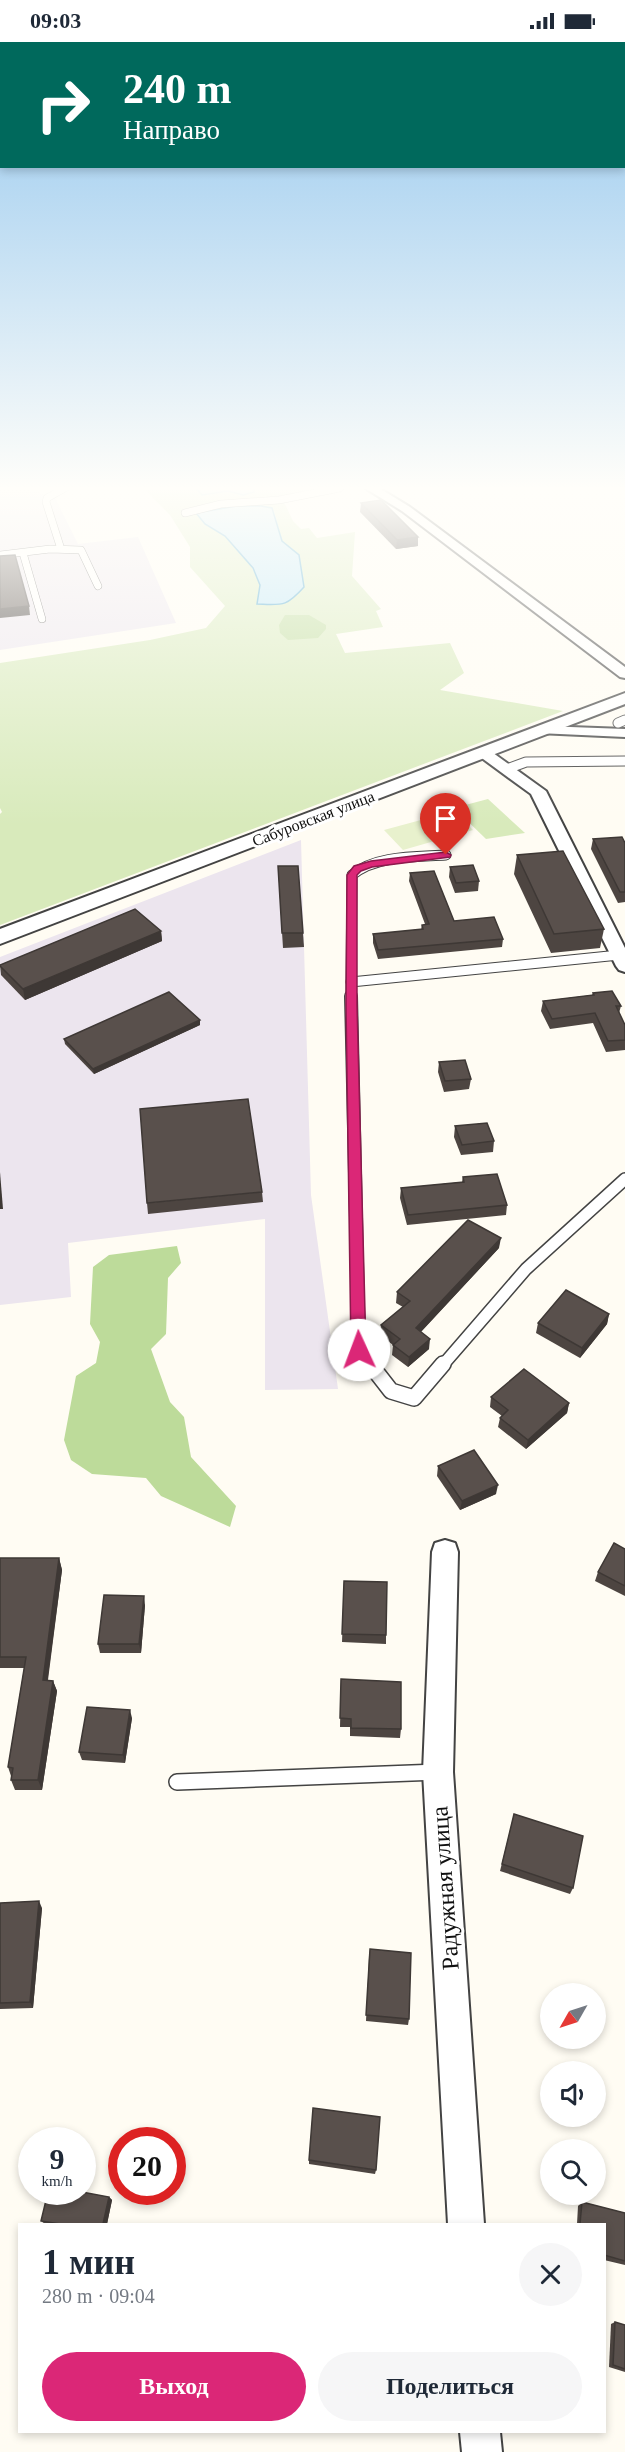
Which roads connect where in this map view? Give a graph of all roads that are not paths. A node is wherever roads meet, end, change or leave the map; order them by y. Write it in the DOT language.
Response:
graph roads {
  1 [pos="37,600"];
  2 [pos="527,600"];
  3 [pos="42,619"];
  4 [pos="625,674"];
  5 [pos="625,698"];
  6 [pos="623,725"];
  7 [pos="543,730"];
  8 [pos="484,753"];
  9 [pos="625,761"];
  10 [pos="507,769"];
  11 [pos="446,855"];
  12 [pos="0,937"];
  13 [pos="622,960"];
  14 [pos="351,982"];
  15 [pos="625,1179"];
  16 [pos="445,1552"];
  17 [pos="438,1772"];
  18 [pos="177,1782"];
  19 [pos="466,2223"];
  20 [pos="480,2433"];
  21 [pos="482,2452"];
  1 -- 3 [label="lane"];
  2 -- 4 [label="street"];
  5 -- 7 [label="street, Сабуровская улица"];
  6 -- 7 [label="street"];
  7 -- 8 [label="street, Сабуровская улица"];
  8 -- 10 [label="street"];
  8 -- 12 [label="street, Сабуровская улица"];
  9 -- 10 [label="lane"];
  10 -- 13 [label="street"];
  11 -- 14 [label="lane"];
  13 -- 14 [label="lane"];
  14 -- 15 [label="lane"];
  16 -- 17 [label="street, Радужная улица"];
  17 -- 18 [label="lane"];
  17 -- 19 [label="street, Радужная улица"];
  20 -- 21 [label="street"];
}
